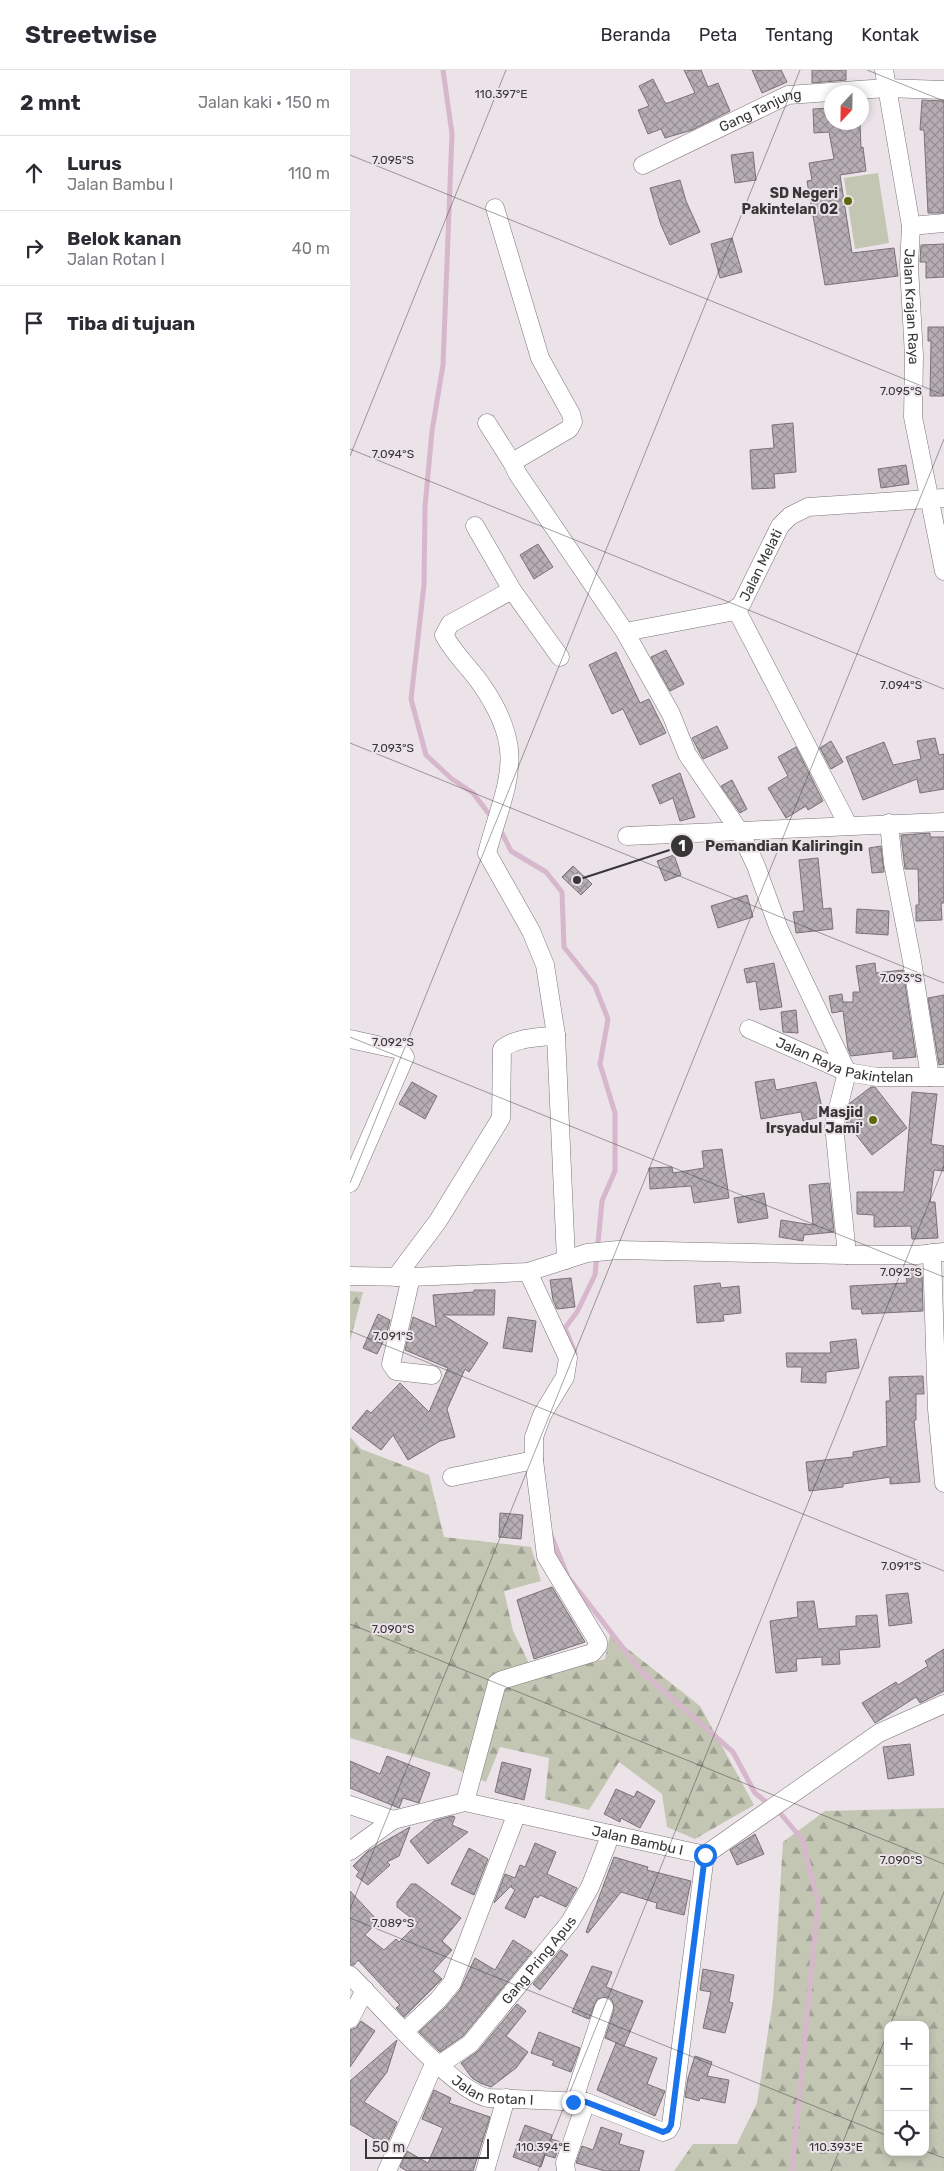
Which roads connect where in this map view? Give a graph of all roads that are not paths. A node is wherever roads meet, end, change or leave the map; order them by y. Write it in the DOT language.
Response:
graph roads {
  1 [pos="884,70"];
  2 [pos="886,88"];
  3 [pos="944,90"];
  4 [pos="643,165"];
  5 [pos="496,208"];
  6 [pos="944,223"];
  7 [pos="911,226"];
  8 [pos="487,423"];
  9 [pos="513,464"];
  10 [pos="937,499"];
  11 [pos="475,526"];
  12 [pos="944,571"];
  13 [pos="512,590"];
  14 [pos="736,608"];
  15 [pos="625,632"];
  16 [pos="560,657"];
  17 [pos="944,822"];
  18 [pos="889,824"];
  19 [pos="848,825"];
  20 [pos="740,832"];
  21 [pos="627,836"];
  22 [pos="749,1029"];
  23 [pos="556,1035"];
  24 [pos="350,1039"];
  25 [pos="847,1072"];
  26 [pos="937,1077"];
  27 [pos="350,1183"];
  28 [pos="938,1252"];
  29 [pos="847,1255"];
  30 [pos="566,1260"];
  31 [pos="528,1272"];
  32 [pos="350,1276"];
  33 [pos="403,1277"];
  34 [pos="432,1375"];
  35 [pos="534,1460"];
  36 [pos="452,1477"];
  37 [pos="944,1483"];
  38 [pos="944,1704"];
  39 [pos="465,1802"];
  40 [pos="350,1805"];
  41 [pos="517,1814"];
  42 [pos="392,1820"];
  43 [pos="610,1834"];
  44 [pos="350,1851"];
  45 [pos="705,1855"];
  46 [pos="350,1975"];
  47 [pos="365,1990"];
  48 [pos="604,2007"];
  49 [pos="350,2019"];
  50 [pos="405,2031"];
  51 [pos="437,2063"];
  52 [pos="506,2098"];
  53 [pos="579,2102"];
  54 [pos="387,2171"];
  55 [pos="485,2171"];
  56 [pos="566,2171"];
  1 -- 2 [label="street, Jalan Krajan Raya"];
  2 -- 3 [label="street, Gang Tanjung"];
  2 -- 4 [label="street, Gang Tanjung"];
  2 -- 7 [label="street, Jalan Krajan Raya"];
  5 -- 9 [label="street"];
  6 -- 7 [label="street"];
  7 -- 10 [label="street, Jalan Krajan Raya"];
  8 -- 9 [label="street"];
  9 -- 15 [label="street"];
  10 -- 12 [label="street, Jalan Krajan Raya"];
  10 -- 14 [label="street, Jalan Melati"];
  11 -- 13 [label="street"];
  13 -- 16 [label="street"];
  13 -- 23 [label="street"];
  14 -- 15 [label="street, Jalan Melati"];
  14 -- 19 [label="street"];
  15 -- 20 [label="street"];
  17 -- 18 [label="street"];
  18 -- 19 [label="street"];
  18 -- 26 [label="street"];
  19 -- 20 [label="street"];
  20 -- 21 [label="street"];
  20 -- 25 [label="street"];
  22 -- 25 [label="street, Jalan Raya Pakintelan"];
  23 -- 30 [label="street"];
  23 -- 33 [label="street"];
  24 -- 27 [label="street"];
  25 -- 26 [label="street, Jalan Raya Pakintelan"];
  25 -- 29 [label="street"];
  28 -- 29 [label="street"];
  28 -- 37 [label="street"];
  29 -- 30 [label="street"];
  30 -- 31 [label="street"];
  31 -- 33 [label="street"];
  31 -- 35 [label="street"];
  32 -- 33 [label="street"];
  33 -- 34 [label="street"];
  35 -- 36 [label="street"];
  35 -- 39 [label="street"];
  38 -- 45 [label="street"];
  39 -- 41 [label="street, Jalan Bambu I"];
  39 -- 42 [label="street, Jalan Bambu I"];
  40 -- 42 [label="street"];
  41 -- 43 [label="street, Jalan Bambu I"];
  41 -- 50 [label="street"];
  42 -- 44 [label="street"];
  43 -- 45 [label="street, Jalan Bambu I"];
  43 -- 51 [label="street, Gang Pring Apus"];
  45 -- 53 [label="street, Jalan Rotan I"];
  46 -- 47 [label="street, Jalan Rotan I"];
  47 -- 49 [label="street"];
  47 -- 50 [label="street, Jalan Rotan I"];
  48 -- 53 [label="street"];
  50 -- 51 [label="street, Jalan Rotan I"];
  51 -- 52 [label="street, Jalan Rotan I"];
  51 -- 54 [label="street"];
  52 -- 53 [label="street, Jalan Rotan I"];
  52 -- 55 [label="street"];
  53 -- 56 [label="street"];
}
